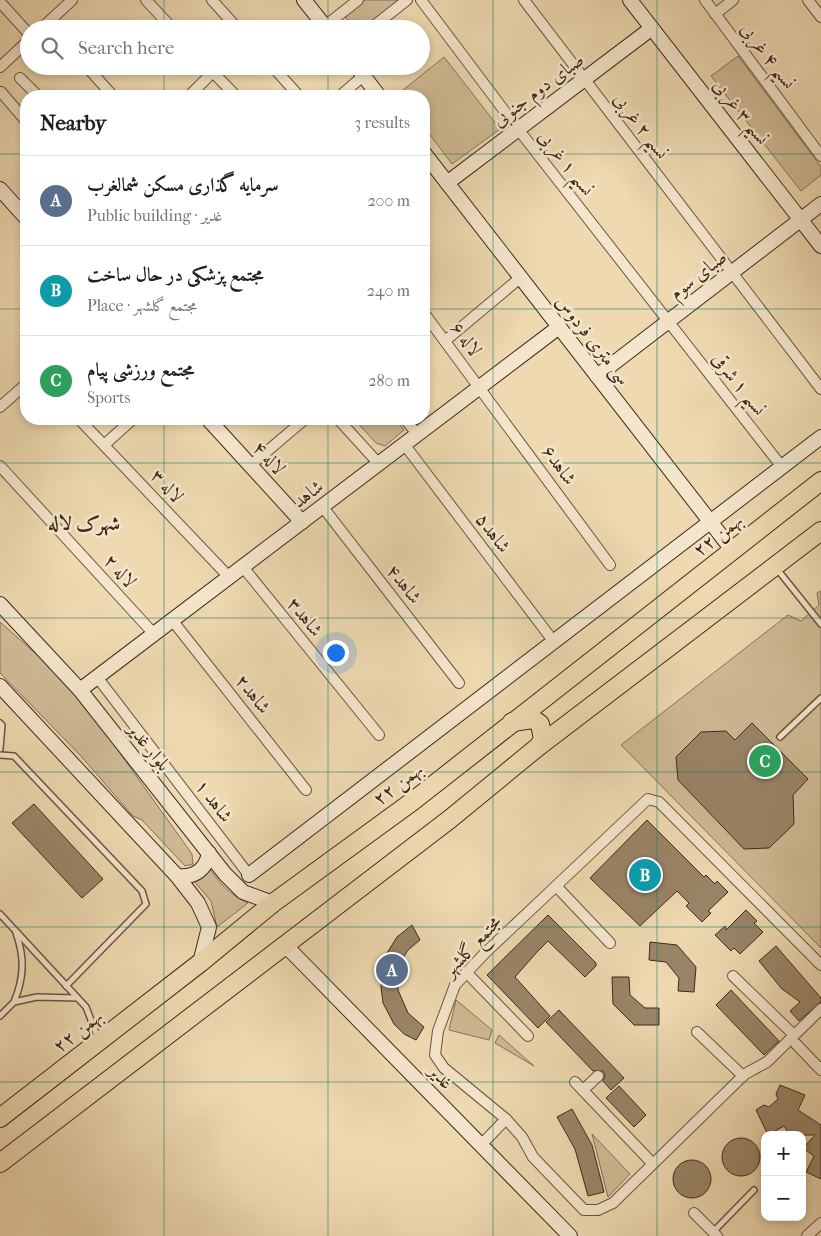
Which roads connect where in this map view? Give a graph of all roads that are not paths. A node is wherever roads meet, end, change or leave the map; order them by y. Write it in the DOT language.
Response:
graph roads {
  1 [pos="72,0"];
  2 [pos="146,0"];
  3 [pos="212,0"];
  4 [pos="304,0"];
  5 [pos="358,0"];
  6 [pos="407,0"];
  7 [pos="421,0"];
  8 [pos="524,0"];
  9 [pos="630,0"];
  10 [pos="705,0"];
  11 [pos="733,0"];
  12 [pos="808,0"];
  13 [pos="0,2"];
  14 [pos="716,14"];
  15 [pos="821,17"];
  16 [pos="53,20"];
  17 [pos="165,20"];
  18 [pos="230,20"];
  19 [pos="320,20"];
  20 [pos="334,20"];
  21 [pos="381,20"];
  22 [pos="20,24"];
  23 [pos="652,28"];
  24 [pos="20,48"];
  25 [pos="0,67"];
  26 [pos="94,75"];
  27 [pos="207,75"];
  28 [pos="219,75"];
  29 [pos="280,75"];
  30 [pos="357,75"];
  31 [pos="363,75"];
  32 [pos="20,78"];
  33 [pos="584,79"];
  34 [pos="32,90"];
  35 [pos="107,90"];
  36 [pos="194,90"];
  37 [pos="231,90"];
  38 [pos="294,90"];
  39 [pos="345,90"];
  40 [pos="374,90"];
  41 [pos="1,92"];
  42 [pos="20,115"];
  43 [pos="518,129"];
  44 [pos="821,156"];
  45 [pos="430,161"];
  46 [pos="447,183"];
  47 [pos="0,189"];
  48 [pos="821,204"];
  49 [pos="20,211"];
  50 [pos="800,219"];
  51 [pos="821,246"];
  52 [pos="731,273"];
  53 [pos="520,278"];
  54 [pos="430,321"];
  55 [pos="668,322"];
  56 [pos="559,327"];
  57 [pos="445,341"];
  58 [pos="597,376"];
  59 [pos="480,387"];
  60 [pos="821,389"];
  61 [pos="20,390"];
  62 [pos="0,408"];
  63 [pos="430,424"];
  64 [pos="85,425"];
  65 [pos="126,425"];
  66 [pos="214,425"];
  67 [pos="298,425"];
  68 [pos="343,425"];
  69 [pos="410,425"];
  70 [pos="429,425"];
  71 [pos="417,434"];
  72 [pos="821,437"];
  73 [pos="404,444"];
  74 [pos="104,445"];
  75 [pos="379,464"];
  76 [pos="251,465"];
  77 [pos="0,466"];
  78 [pos="782,467"];
  79 [pos="821,481"];
  80 [pos="322,506"];
  81 [pos="302,522"];
  82 [pos="711,523"];
  83 [pos="821,531"];
  84 [pos="733,550"];
  85 [pos="610,565"];
  86 [pos="775,566"];
  87 [pos="243,567"];
  88 [pos="229,577"];
  89 [pos="0,604"];
  90 [pos="172,620"];
  91 [pos="821,624"];
  92 [pos="154,634"];
  93 [pos="554,642"];
  94 [pos="97,677"];
  95 [pos="459,683"];
  96 [pos="0,686"];
  97 [pos="80,690"];
  98 [pos="821,698"];
  99 [pos="0,723"];
  100 [pos="510,723"];
  101 [pos="379,735"];
  102 [pos="780,737"];
  103 [pos="538,746"];
  104 [pos="0,749"];
  105 [pos="0,755"];
  106 [pos="306,790"];
  107 [pos="209,853"];
  108 [pos="249,875"];
  109 [pos="177,876"];
  110 [pos="556,886"];
  111 [pos="273,903"];
  112 [pos="0,914"];
  113 [pos="14,929"];
  114 [pos="610,943"];
  115 [pos="285,945"];
  116 [pos="200,963"];
  117 [pos="821,965"];
  118 [pos="466,972"];
  119 [pos="734,976"];
  120 [pos="66,986"];
  121 [pos="77,998"];
  122 [pos="14,1002"];
  123 [pos="821,1009"];
  124 [pos="0,1016"];
  125 [pos="697,1032"];
  126 [pos="528,1036"];
  127 [pos="795,1040"];
  128 [pos="100,1041"];
  129 [pos="821,1070"];
  130 [pos="598,1076"];
  131 [pos="743,1076"];
  132 [pos="0,1118"];
  133 [pos="506,1119"];
  134 [pos="481,1145"];
  135 [pos="0,1163"];
  136 [pos="653,1164"];
  137 [pos="754,1190"];
  138 [pos="694,1213"];
  139 [pos="821,1223"];
  140 [pos="715,1234"];
  141 [pos="570,1236"];
  142 [pos="807,1236"];
  1 -- 16 [label="street"];
  2 -- 17 [label="street"];
  3 -- 18 [label="street"];
  4 -- 19 [label="street"];
  5 -- 20 [label="street"];
  6 -- 21 [label="street"];
  7 -- 43 [label="street, نسیم ۱ غربی"];
  8 -- 33 [label="street, نسیم ۲ غربی"];
  9 -- 23 [label="street, نسیم ۳ غربی"];
  10 -- 14 [label="street, نسیم ۴ غربی"];
  11 -- 14 [label="street"];
  12 -- 15 [label="street"];
  13 -- 22 [label="street"];
  14 -- 44 [label="street, نسیم ۴ غربی"];
  23 -- 33 [label="street, صبای دوم جنوبی"];
  23 -- 50 [label="street, نسیم ۳ غربی"];
  24 -- 25 [label="street"];
  26 -- 35 [label="street"];
  27 -- 36 [label="street"];
  28 -- 37 [label="street"];
  29 -- 38 [label="street"];
  30 -- 39 [label="street"];
  31 -- 40 [label="street"];
  32 -- 34 [label="street"];
  33 -- 43 [label="street, صبای دوم جنوبی"];
  33 -- 52 [label="street, نسیم ۲ غربی"];
  41 -- 42 [label="street"];
  43 -- 46 [label="street, صبای دوم جنوبی"];
  43 -- 55 [label="street, نسیم ۱ غربی"];
  45 -- 46 [label="street, سی متری فردوس"];
  46 -- 53 [label="street, سی متری فردوس"];
  47 -- 49 [label="street"];
  48 -- 50 [label="street, صبای سوم"];
  50 -- 51 [label="street, نسیم ۳ غربی"];
  50 -- 52 [label="street, صبای سوم"];
  52 -- 55 [label="street, صبای سوم"];
  52 -- 60 [label="street, نسیم ۲ غربی"];
  53 -- 56 [label="street, سی متری فردوس"];
  53 -- 57 [label="street"];
  54 -- 57 [label="street, لاله ۶"];
  55 -- 58 [label="street, صبای سوم"];
  55 -- 78 [label="street, نسیم ۱ شرقی"];
  56 -- 58 [label="street, سی متری فردوس"];
  56 -- 59 [label="street, شاهد"];
  57 -- 59 [label="street, لاله ۶"];
  58 -- 82 [label="street, سی متری فردوس"];
  59 -- 63 [label="street, شاهد"];
  59 -- 85 [label="street, شاهد۶"];
  61 -- 62 [label="street"];
  64 -- 74 [label="street, لاله ۳"];
  65 -- 74 [label="street"];
  66 -- 76 [label="street, لاله ۴"];
  67 -- 76 [label="street"];
  68 -- 75 [label="street"];
  69 -- 71 [label="street"];
  70 -- 71 [label="street, شاهد"];
  71 -- 73 [label="street, شاهد"];
  72 -- 78 [label="street"];
  73 -- 75 [label="street, شاهد"];
  73 -- 93 [label="street, شاهد۵"];
  74 -- 88 [label="street, لاله ۳"];
  75 -- 80 [label="street, شاهد"];
  76 -- 81 [label="street, لاله ۴"];
  77 -- 92 [label="street, لاله ۲"];
  78 -- 82 [label="street"];
  79 -- 84 [label="highway, ۲۲ بهمن"];
  80 -- 81 [label="street, شاهد"];
  80 -- 95 [label="street, شاهد۴"];
  81 -- 87 [label="street, شاهد"];
  82 -- 84 [label="street, سی متری فردوس"];
  82 -- 93 [label="street"];
  83 -- 86 [label="highway"];
  84 -- 100 [label="highway, ۲۲ بهمن"];
  86 -- 91 [label="lane"];
  86 -- 103 [label="highway"];
  87 -- 88 [label="street, شاهد"];
  87 -- 101 [label="street, شاهد۳"];
  88 -- 90 [label="street, شاهد"];
  89 -- 97 [label="street, بلوار غدیر"];
  90 -- 92 [label="street, شاهد"];
  90 -- 106 [label="street, شاهد۲"];
  92 -- 94 [label="street, شاهد"];
  93 -- 108 [label="street"];
  94 -- 97 [label="street, شاهد"];
  94 -- 108 [label="street, شاهد ۱"];
  96 -- 109 [label="street"];
  97 -- 107 [label="street, بلوار غدیر"];
  98 -- 102 [label="lane"];
  99 -- 104 [label="lane"];
  100 -- 103 [label="highway"];
  100 -- 111 [label="highway, ۲۲ بهمن"];
  103 -- 115 [label="highway"];
  105 -- 120 [label="lane"];
  107 -- 109 [label="street"];
  107 -- 111 [label="street, بلوار غدیر"];
  109 -- 116 [label="street"];
  110 -- 114 [label="street"];
  110 -- 117 [label="street, مجتمع گلشهر"];
  110 -- 118 [label="street, مجتمع گلشهر"];
  111 -- 116 [label="highway, ۲۲ بهمن"];
  112 -- 113 [label="lane"];
  113 -- 120 [label="lane"];
  113 -- 122 [label="lane"];
  115 -- 134 [label="street, غدیر"];
  115 -- 135 [label="highway"];
  116 -- 128 [label="highway, ۲۲ بهمن"];
  118 -- 126 [label="street"];
  118 -- 133 [label="street, مجتمع گلشهر"];
  119 -- 127 [label="street"];
  120 -- 121 [label="lane"];
  121 -- 122 [label="lane"];
  121 -- 128 [label="lane"];
  122 -- 124 [label="lane"];
  123 -- 127 [label="street"];
  125 -- 131 [label="street"];
  127 -- 129 [label="street"];
  127 -- 131 [label="street"];
  128 -- 132 [label="highway, ۲۲ بهمن"];
  130 -- 136 [label="street"];
  131 -- 136 [label="street"];
  133 -- 134 [label="street"];
  133 -- 136 [label="street"];
  134 -- 141 [label="street, غدیر"];
  137 -- 140 [label="lane"];
  138 -- 140 [label="street"];
  139 -- 142 [label="street"];
}
